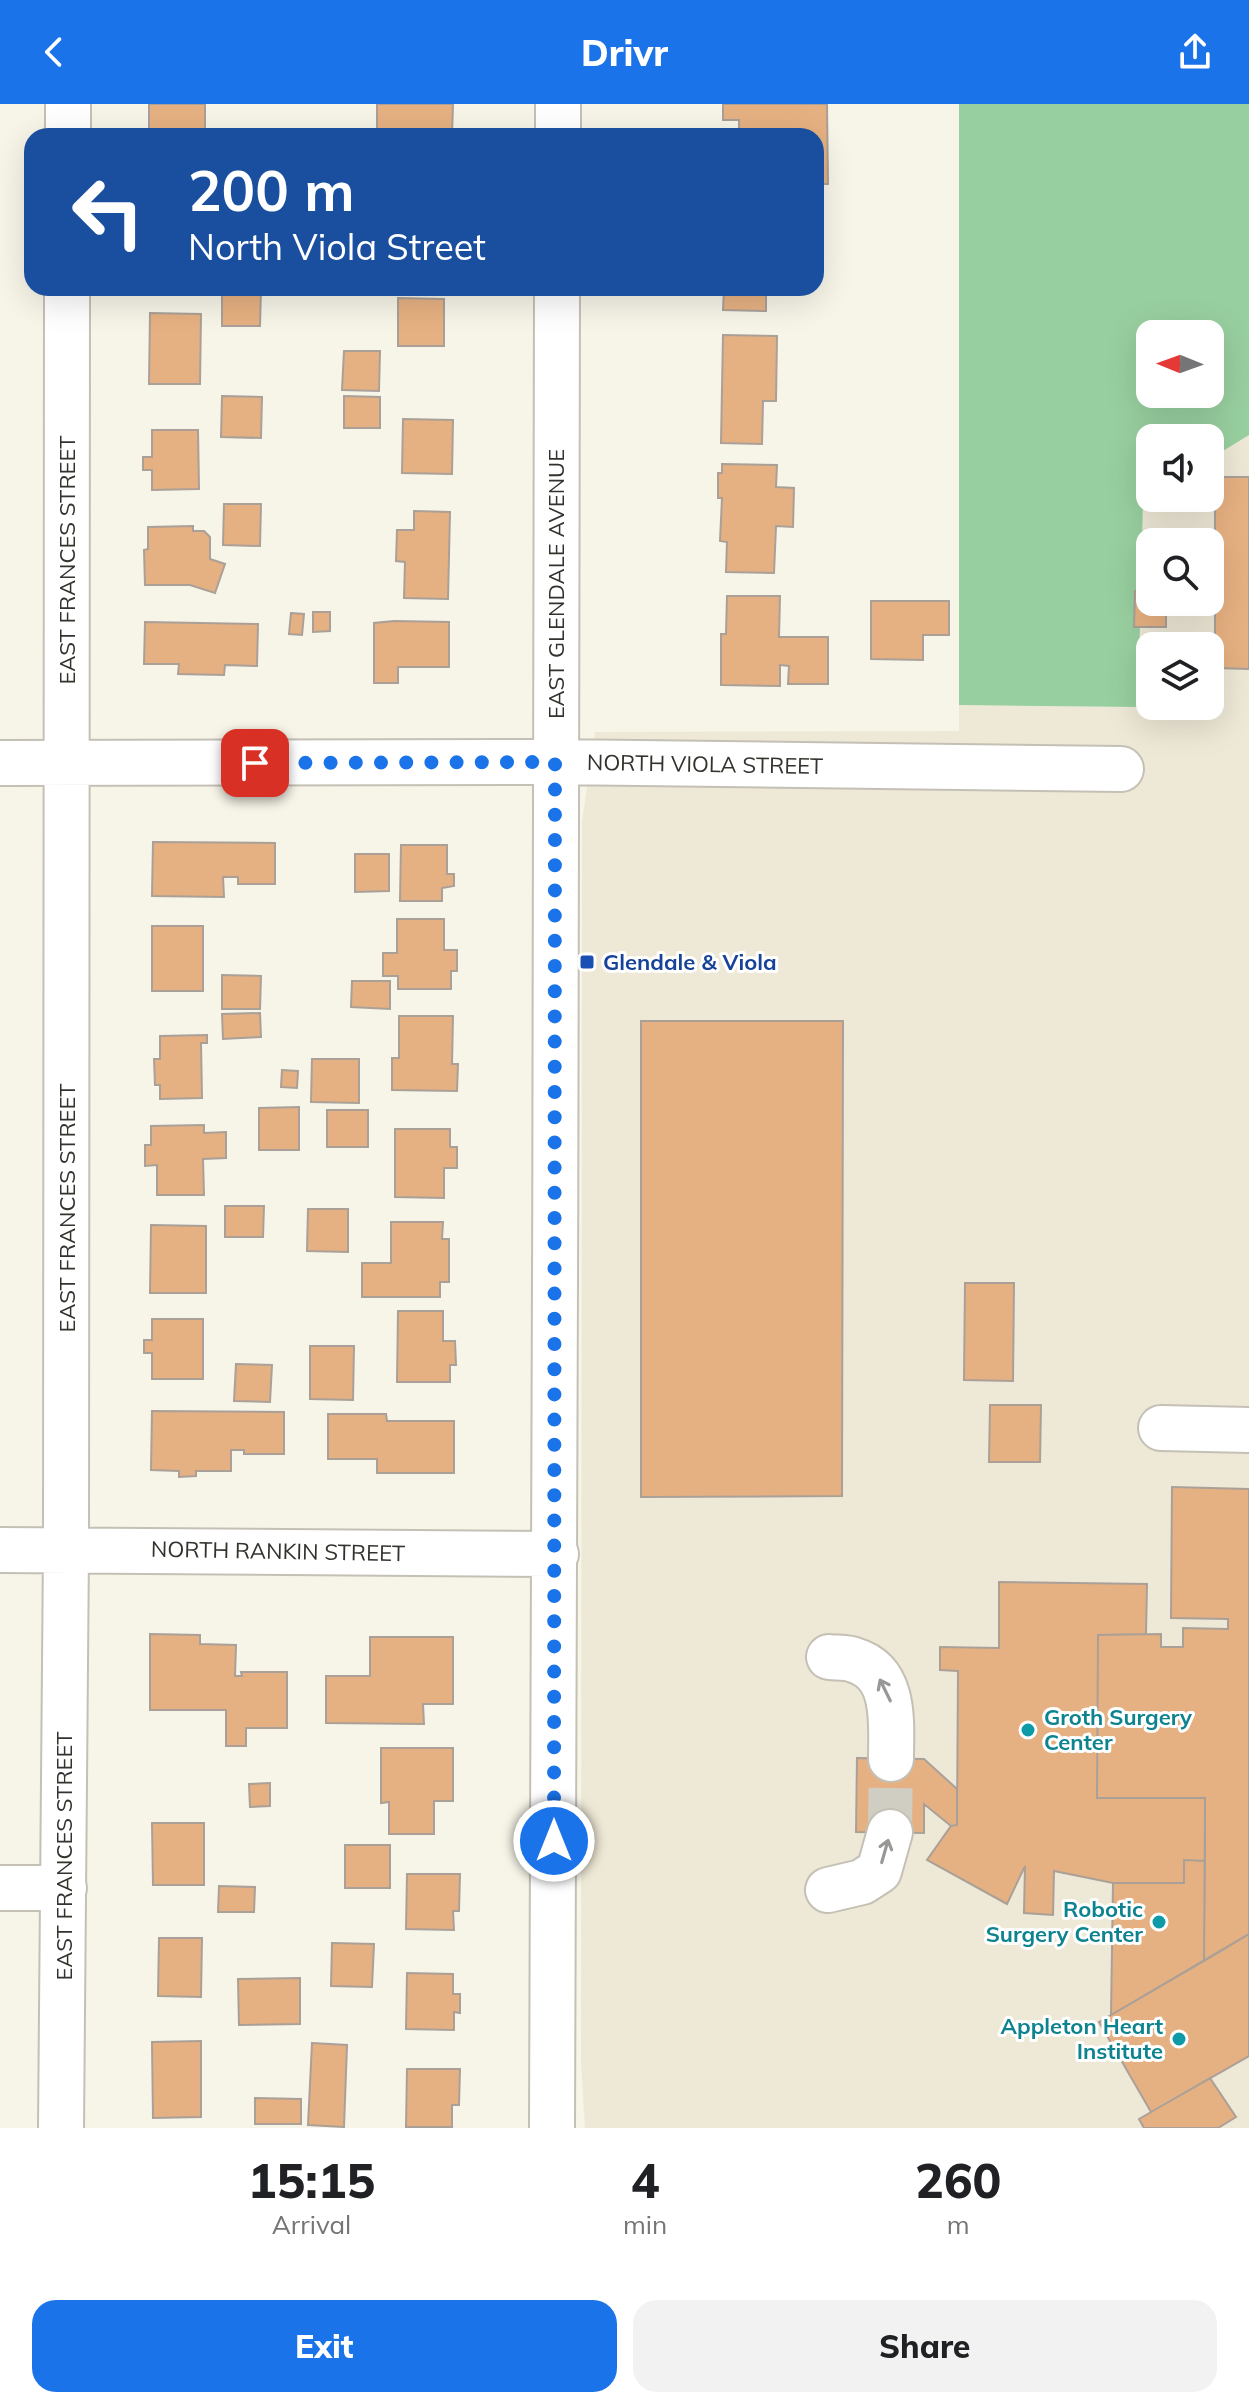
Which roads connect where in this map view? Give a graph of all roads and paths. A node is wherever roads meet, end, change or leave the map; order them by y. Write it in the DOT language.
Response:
graph roads {
  1 [pos="68,104"];
  2 [pos="558,104"];
  3 [pos="68,128"];
  4 [pos="558,128"];
  5 [pos="67,296"];
  6 [pos="557,296"];
  7 [pos="555,762"];
  8 [pos="0,763"];
  9 [pos="67,763"];
  10 [pos="1121,769"];
  11 [pos="1161,1428"];
  12 [pos="1249,1430"];
  13 [pos="66,1549"];
  14 [pos="0,1550"];
  15 [pos="556,1554"];
  16 [pos="829,1657"];
  17 [pos="891,1759"];
  18 [pos="890,1832"];
  19 [pos="0,1888"];
  20 [pos="64,1888"];
  21 [pos="828,1890"];
  22 [pos="61,2128"];
  23 [pos="552,2128"];
  1 -- 3 [label="street"];
  2 -- 4 [label="street"];
  5 -- 9 [label="street, EAST FRANCES STREET"];
  6 -- 7 [label="street, EAST GLENDALE AVENUE"];
  7 -- 9 [label="street, NORTH VIOLA STREET"];
  7 -- 10 [label="street, NORTH VIOLA STREET"];
  7 -- 15 [label="street, EAST GLENDALE AVENUE"];
  8 -- 9 [label="street, NORTH VIOLA STREET"];
  9 -- 13 [label="street, EAST FRANCES STREET"];
  11 -- 12 [label="street"];
  13 -- 14 [label="street, NORTH RANKIN STREET"];
  13 -- 15 [label="street, NORTH RANKIN STREET"];
  13 -- 20 [label="street, EAST FRANCES STREET"];
  15 -- 23 [label="street, EAST GLENDALE AVENUE"];
  17 -- 16 [label="street, one-way"];
  21 -- 18 [label="street, one-way"];
  19 -- 20 [label="street"];
  20 -- 22 [label="street, EAST FRANCES STREET"];
}
